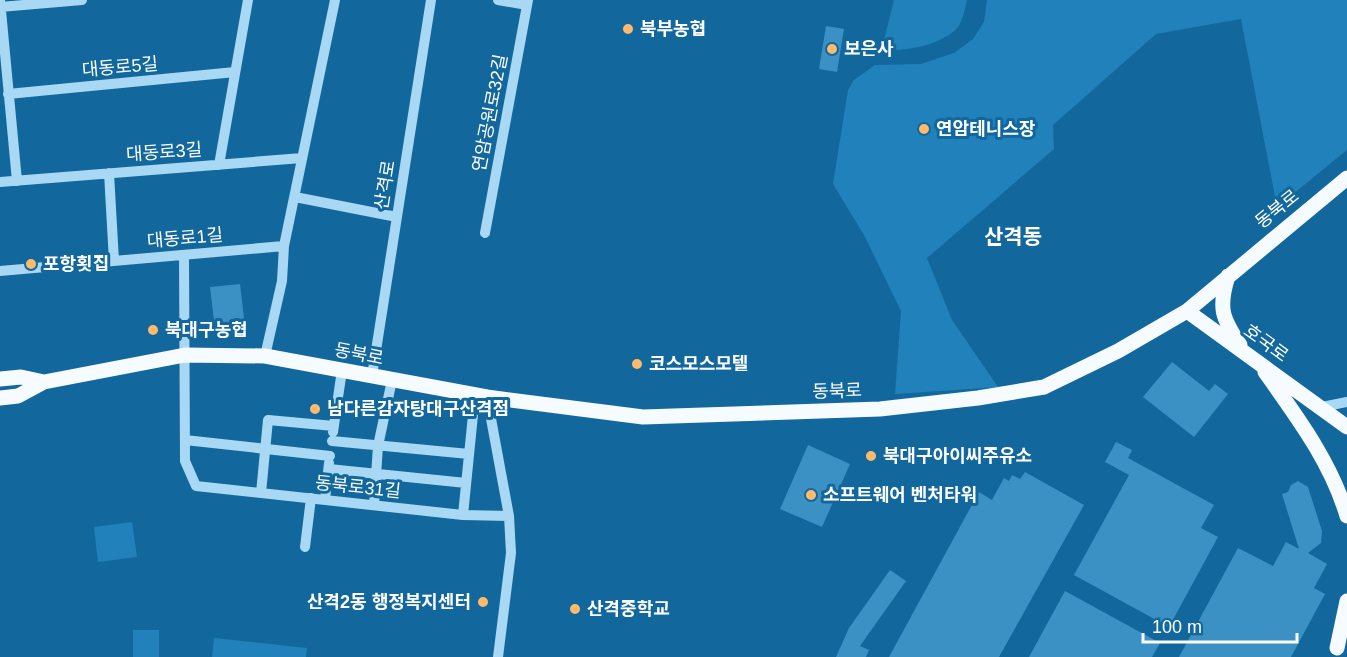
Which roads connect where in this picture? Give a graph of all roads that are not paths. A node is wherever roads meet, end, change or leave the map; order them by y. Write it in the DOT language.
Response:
graph roads {
  1 [pos="0,0"];
  2 [pos="82,0"];
  3 [pos="248,0"];
  4 [pos="335,0"];
  5 [pos="431,0"];
  6 [pos="498,0"];
  7 [pos="527,3"];
  8 [pos="0,7"];
  9 [pos="235,72"];
  10 [pos="8,94"];
  11 [pos="302,158"];
  12 [pos="219,165"];
  13 [pos="109,173"];
  14 [pos="1347,178"];
  15 [pos="17,181"];
  16 [pos="0,182"];
  17 [pos="295,197"];
  18 [pos="397,217"];
  19 [pos="485,233"];
  20 [pos="284,246"];
  21 [pos="184,255"];
  22 [pos="114,261"];
  23 [pos="0,271"];
  24 [pos="1228,276"];
  25 [pos="1187,310"];
  26 [pos="185,355"];
  27 [pos="265,356"];
  28 [pos="1251,356"];
  29 [pos="342,370"];
  30 [pos="372,375"];
  31 [pos="0,379"];
  32 [pos="392,380"];
  33 [pos="44,382"];
  34 [pos="481,396"];
  35 [pos="0,398"];
  36 [pos="1347,402"];
  37 [pos="1322,407"];
  38 [pos="334,426"];
  39 [pos="1347,427"];
  40 [pos="185,440"];
  41 [pos="332,441"];
  42 [pos="378,446"];
  43 [pos="264,448"];
  44 [pos="469,454"];
  45 [pos="330,456"];
  46 [pos="329,469"];
  47 [pos="378,475"];
  48 [pos="466,483"];
  49 [pos="261,493"];
  50 [pos="311,498"];
  51 [pos="325,500"];
  52 [pos="374,505"];
  53 [pos="463,515"];
  54 [pos="509,516"];
  55 [pos="1347,516"];
  56 [pos="305,547"];
  57 [pos="1347,601"];
  58 [pos="1347,632"];
  59 [pos="1334,652"];
  60 [pos="498,657"];
  1 -- 8 [label="street"];
  2 -- 8 [label="street"];
  3 -- 9 [label="street, 대동로3길"];
  4 -- 11 [label="street"];
  5 -- 18 [label="street, 산격로"];
  6 -- 7 [label="street"];
  7 -- 19 [label="street, 연암공원로32길"];
  8 -- 10 [label="street"];
  9 -- 10 [label="street, 대동로5길"];
  9 -- 12 [label="street, 대동로3길"];
  10 -- 15 [label="street"];
  11 -- 12 [label="street"];
  11 -- 17 [label="street"];
  12 -- 13 [label="street, 대동로3길"];
  13 -- 15 [label="street, 대동로3길"];
  13 -- 22 [label="street"];
  14 -- 24 [label="main road, 동북로"];
  15 -- 16 [label="street, 대동로3길"];
  17 -- 18 [label="street"];
  17 -- 20 [label="street"];
  18 -- 30 [label="street, 산격로"];
  20 -- 21 [label="street, 대동로1길"];
  20 -- 27 [label="street"];
  21 -- 22 [label="street, 대동로1길"];
  21 -- 26 [label="street"];
  22 -- 23 [label="street, 대동로1길"];
  24 -- 25 [label="main road, 동북로"];
  24 -- 28 [label="main road"];
  25 -- 28 [label="main road, 호국로"];
  25 -- 34 [label="main road, 동북로"];
  26 -- 27 [label="main road, 동북로"];
  26 -- 33 [label="main road, 동북로"];
  26 -- 40 [label="street, 동북로31길"];
  27 -- 29 [label="main road, 동북로"];
  28 -- 37 [label="main road, 호국로"];
  28 -- 55 [label="main road"];
  29 -- 30 [label="main road, 동북로"];
  29 -- 38 [label="street"];
  30 -- 32 [label="main road, 동북로"];
  31 -- 33 [label="main road, 동북로"];
  32 -- 34 [label="main road, 동북로"];
  32 -- 42 [label="street"];
  33 -- 35 [label="main road, 동북로"];
  34 -- 44 [label="street"];
  34 -- 54 [label="street"];
  36 -- 37 [label="street"];
  37 -- 39 [label="main road, 호국로"];
  38 -- 41 [label="street"];
  38 -- 43 [label="street"];
  40 -- 43 [label="street"];
  40 -- 49 [label="street, 동북로31길"];
  41 -- 42 [label="street"];
  41 -- 45 [label="street"];
  42 -- 44 [label="street"];
  42 -- 47 [label="street"];
  43 -- 45 [label="street"];
  43 -- 49 [label="street"];
  44 -- 48 [label="street"];
  45 -- 46 [label="street"];
  46 -- 47 [label="street"];
  46 -- 51 [label="street"];
  47 -- 48 [label="street"];
  47 -- 52 [label="street"];
  48 -- 53 [label="street"];
  49 -- 50 [label="street, 동북로31길"];
  50 -- 51 [label="street, 동북로31길"];
  50 -- 56 [label="street"];
  51 -- 52 [label="street, 동북로31길"];
  52 -- 53 [label="street, 동북로31길"];
  53 -- 54 [label="street, 동북로31길"];
  54 -- 60 [label="street"];
  57 -- 59 [label="main road"];
  58 -- 59 [label="main road"];
}
